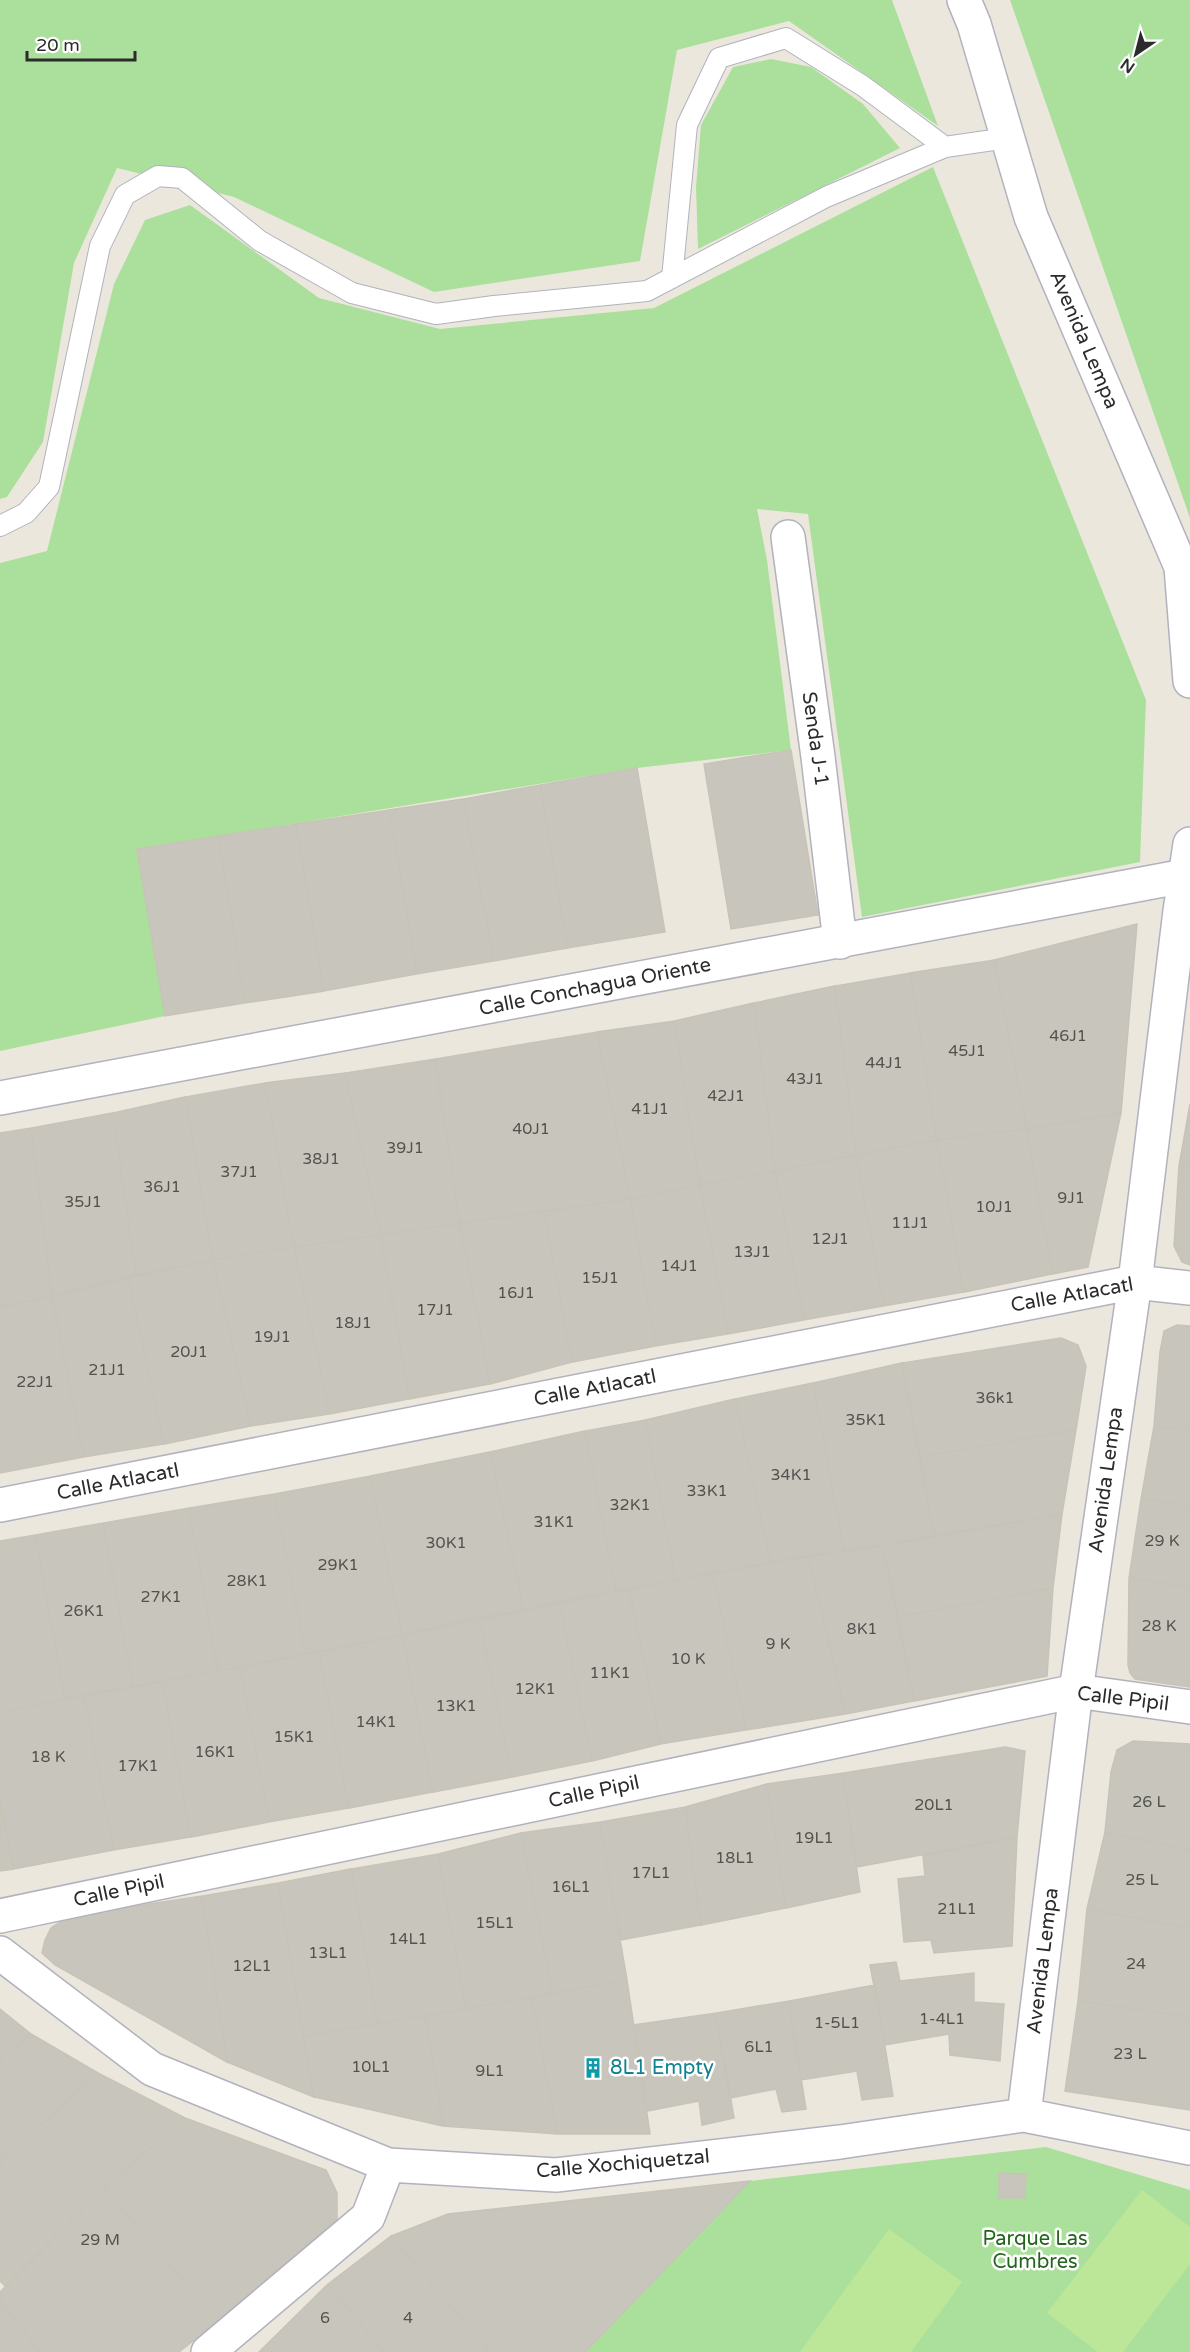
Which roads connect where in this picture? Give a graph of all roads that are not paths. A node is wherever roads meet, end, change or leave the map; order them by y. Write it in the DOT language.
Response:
graph roads {
  1 [pos="964,0"];
  2 [pos="1007,138"];
  3 [pos="945,147"];
  4 [pos="672,278"];
  5 [pos="0,526"];
  6 [pos="788,537"];
  7 [pos="1190,681"];
  8 [pos="1188,865"];
  9 [pos="840,942"];
  10 [pos="0,1098"];
  11 [pos="1135,1282"];
  12 [pos="1190,1288"];
  13 [pos="0,1505"];
  14 [pos="1076,1691"];
  15 [pos="1190,1707"];
  16 [pos="0,1916"];
  17 [pos="0,1953"];
  18 [pos="1024,2115"];
  19 [pos="1190,2148"];
  20 [pos="388,2164"];
  21 [pos="208,2352"];
  1 -- 2 [label="street, Avenida Lempa"];
  2 -- 3 [label="lane"];
  2 -- 7 [label="street, Avenida Lempa"];
  3 -- 4 [label="lane"];
  3 -- 4 [label="lane"];
  4 -- 5 [label="lane"];
  6 -- 9 [label="street, Senda J-1"];
  8 -- 9 [label="street, Calle Conchagua Oriente"];
  8 -- 11 [label="street, Avenida Lempa"];
  9 -- 10 [label="street, Calle Conchagua Oriente"];
  11 -- 12 [label="street, Calle Atlacatl"];
  11 -- 13 [label="street, Calle Atlacatl"];
  11 -- 14 [label="street, Avenida Lempa"];
  14 -- 15 [label="street, Calle Pipil"];
  14 -- 16 [label="street, Calle Pipil"];
  14 -- 18 [label="street, Avenida Lempa"];
  17 -- 20 [label="street, Calle Xochiquetzal"];
  18 -- 19 [label="street, Calle Xochiquetzal"];
  18 -- 20 [label="street, Calle Xochiquetzal"];
  20 -- 21 [label="street"];
}
